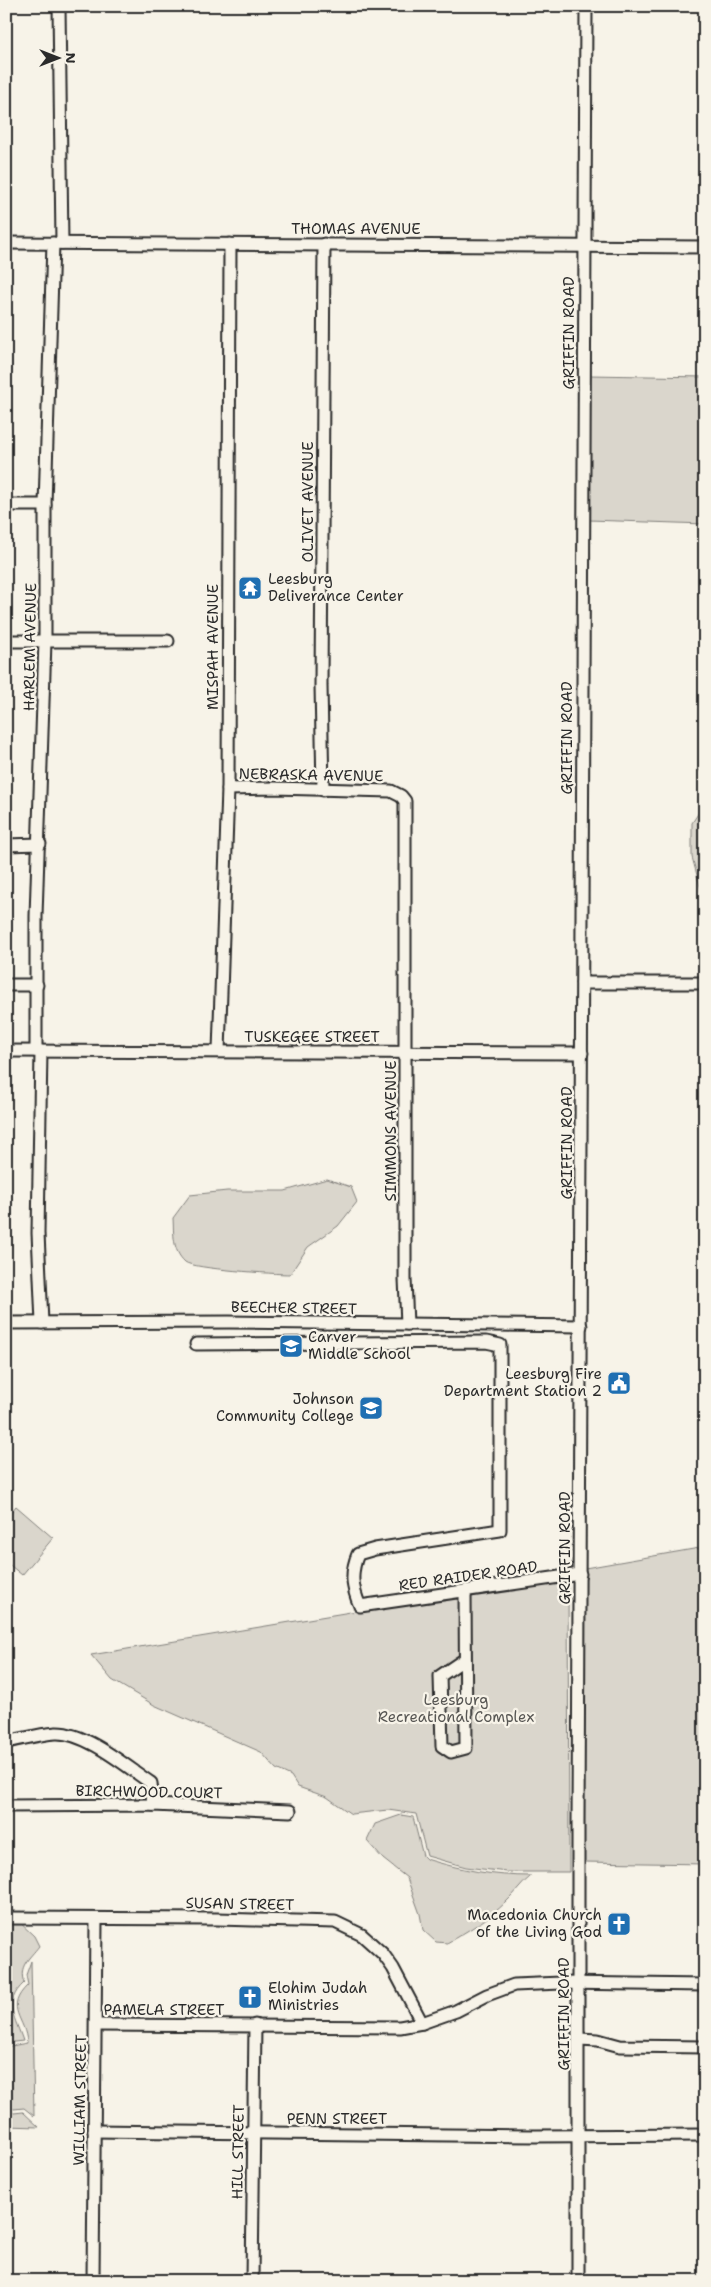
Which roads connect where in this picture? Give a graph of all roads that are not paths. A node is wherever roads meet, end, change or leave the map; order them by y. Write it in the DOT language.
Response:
graph roads {
  1 [pos="59,6"];
  2 [pos="586,6"];
  3 [pos="6,243"];
  4 [pos="57,243"];
  5 [pos="230,244"];
  6 [pos="324,244"];
  7 [pos="585,245"];
  8 [pos="705,247"];
  9 [pos="6,505"];
  10 [pos="45,505"];
  11 [pos="6,641"];
  12 [pos="46,641"];
  13 [pos="168,641"];
  14 [pos="228,789"];
  15 [pos="323,790"];
  16 [pos="394,792"];
  17 [pos="40,844"];
  18 [pos="6,845"];
  19 [pos="582,983"];
  20 [pos="705,983"];
  21 [pos="6,985"];
  22 [pos="37,985"];
  23 [pos="6,1051"];
  24 [pos="38,1051"];
  25 [pos="219,1051"];
  26 [pos="406,1052"];
  27 [pos="582,1053"];
  28 [pos="6,1323"];
  29 [pos="42,1323"];
  30 [pos="408,1324"];
  31 [pos="581,1326"];
  32 [pos="196,1344"];
  33 [pos="580,1574"];
  34 [pos="465,1591"];
  35 [pos="465,1659"];
  36 [pos="6,1742"];
  37 [pos="153,1805"];
  38 [pos="6,1806"];
  39 [pos="290,1811"];
  40 [pos="6,1918"];
  41 [pos="96,1919"];
  42 [pos="579,1984"];
  43 [pos="705,1986"];
  44 [pos="422,2023"];
  45 [pos="96,2025"];
  46 [pos="255,2025"];
  47 [pos="579,2038"];
  48 [pos="705,2047"];
  49 [pos="94,2131"];
  50 [pos="254,2134"];
  51 [pos="705,2135"];
  52 [pos="579,2136"];
  53 [pos="93,2281"];
  54 [pos="252,2281"];
  55 [pos="578,2281"];
  1 -- 4 [label="street, HARLEM AVENUE"];
  2 -- 7 [label="street, GRIFFIN ROAD"];
  3 -- 4 [label="street, THOMAS AVENUE"];
  4 -- 5 [label="street, THOMAS AVENUE"];
  4 -- 10 [label="street, HARLEM AVENUE"];
  5 -- 6 [label="street, THOMAS AVENUE"];
  5 -- 14 [label="street, MISPAH AVENUE"];
  6 -- 7 [label="street, THOMAS AVENUE"];
  6 -- 15 [label="street, OLIVET AVENUE"];
  7 -- 8 [label="street, THOMAS AVENUE"];
  7 -- 19 [label="street, GRIFFIN ROAD"];
  9 -- 10 [label="street"];
  10 -- 12 [label="street, HARLEM AVENUE"];
  11 -- 12 [label="street"];
  12 -- 13 [label="street"];
  12 -- 17 [label="street, HARLEM AVENUE"];
  14 -- 15 [label="street, NEBRASKA AVENUE"];
  14 -- 25 [label="street, MISPAH AVENUE"];
  15 -- 16 [label="street, NEBRASKA AVENUE"];
  16 -- 26 [label="street, SIMMONS AVENUE"];
  17 -- 18 [label="street"];
  17 -- 22 [label="street, HARLEM AVENUE"];
  19 -- 20 [label="street"];
  19 -- 27 [label="street, GRIFFIN ROAD"];
  21 -- 22 [label="street"];
  22 -- 24 [label="street, HARLEM AVENUE"];
  23 -- 24 [label="street, TUSKEGEE STREET"];
  24 -- 25 [label="street, TUSKEGEE STREET"];
  24 -- 29 [label="street, HARLEM AVENUE"];
  25 -- 26 [label="street, TUSKEGEE STREET"];
  26 -- 27 [label="street, TUSKEGEE STREET"];
  26 -- 30 [label="street, SIMMONS AVENUE"];
  27 -- 31 [label="street, GRIFFIN ROAD"];
  28 -- 29 [label="street, BEECHER STREET"];
  29 -- 30 [label="street, BEECHER STREET"];
  30 -- 31 [label="street, BEECHER STREET"];
  31 -- 33 [label="street, GRIFFIN ROAD"];
  32 -- 34 [label="street, RED RAIDER ROAD"];
  33 -- 34 [label="street, RED RAIDER ROAD"];
  33 -- 42 [label="street, GRIFFIN ROAD"];
  34 -- 35 [label="street"];
  35 -- 35 [label="street"];
  36 -- 37 [label="street"];
  37 -- 38 [label="street, BIRCHWOOD COURT"];
  37 -- 39 [label="street, BIRCHWOOD COURT"];
  40 -- 41 [label="street, SUSAN STREET"];
  41 -- 44 [label="street, SUSAN STREET"];
  41 -- 45 [label="street, WILLIAM STREET"];
  42 -- 43 [label="street, PAMELA STREET"];
  42 -- 44 [label="street, PAMELA STREET"];
  42 -- 47 [label="street, GRIFFIN ROAD"];
  44 -- 46 [label="street, PAMELA STREET"];
  45 -- 46 [label="street, PAMELA STREET"];
  45 -- 49 [label="street, WILLIAM STREET"];
  46 -- 50 [label="street, HILL STREET"];
  47 -- 48 [label="street"];
  47 -- 52 [label="street, GRIFFIN ROAD"];
  49 -- 50 [label="street, PENN STREET"];
  49 -- 53 [label="street, WILLIAM STREET"];
  50 -- 52 [label="street, PENN STREET"];
  50 -- 54 [label="street, HILL STREET"];
  51 -- 52 [label="street, PENN STREET"];
  52 -- 55 [label="street, GRIFFIN ROAD"];
}
